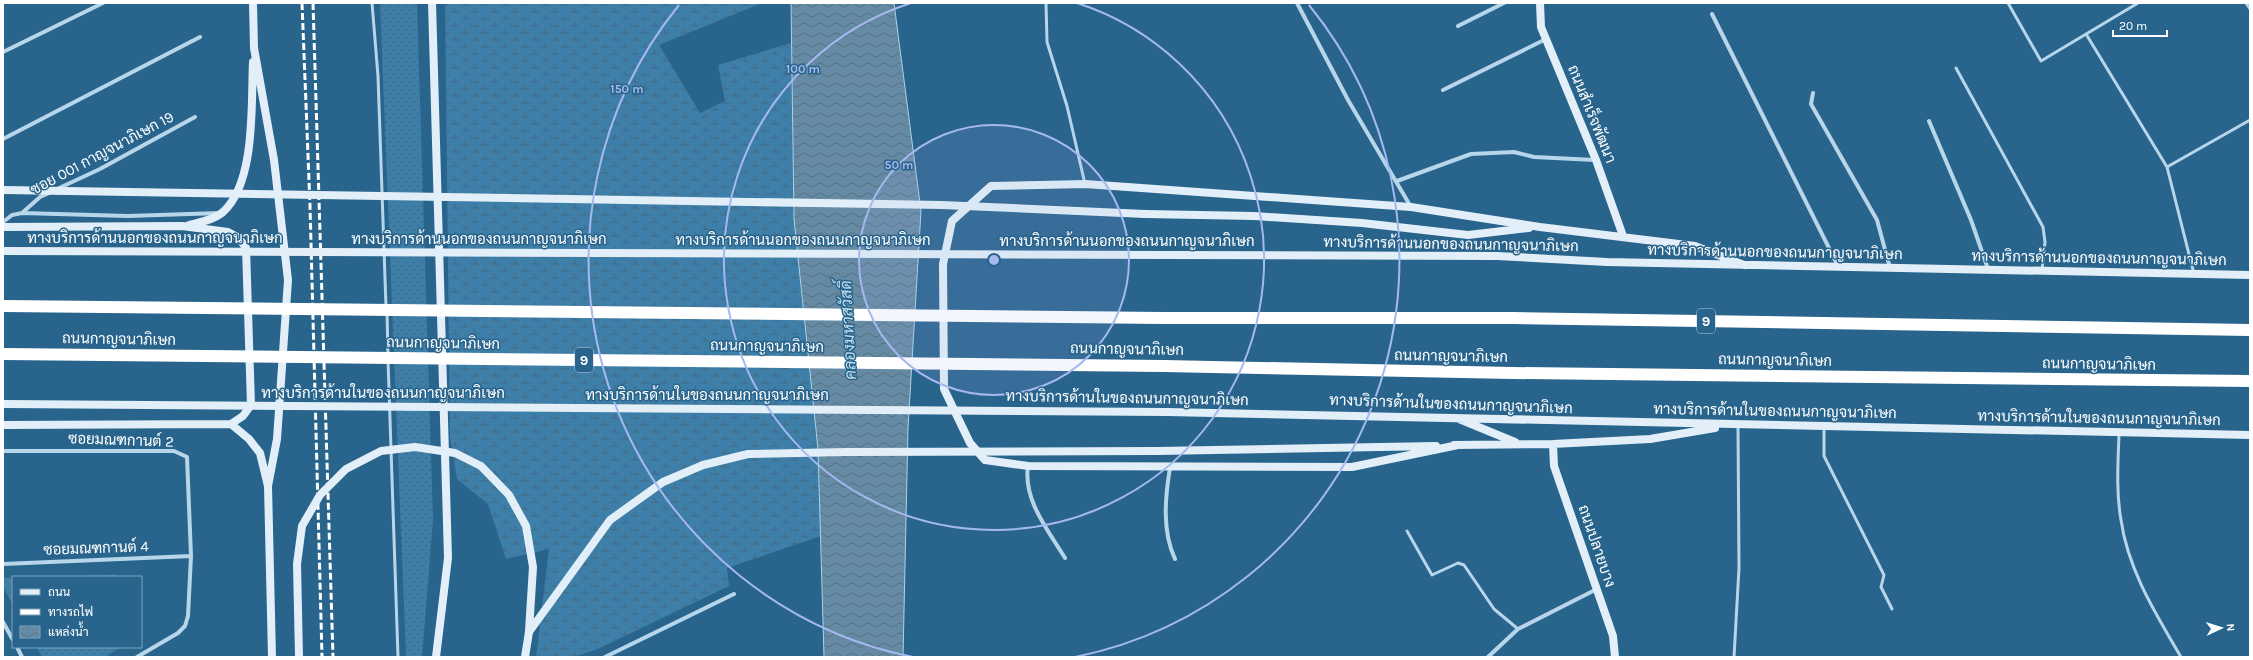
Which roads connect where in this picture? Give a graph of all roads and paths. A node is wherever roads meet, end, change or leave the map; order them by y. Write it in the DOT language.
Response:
graph roads {
  1 [pos="103,3"];
  2 [pos="254,3"];
  3 [pos="372,3"];
  4 [pos="432,3"];
  5 [pos="1046,3"];
  6 [pos="1297,3"];
  7 [pos="1504,3"];
  8 [pos="1540,3"];
  9 [pos="2008,3"];
  10 [pos="2138,3"];
  11 [pos="2246,3"];
  12 [pos="2250,9"];
  13 [pos="1712,14"];
  14 [pos="1458,26"];
  15 [pos="2086,34"];
  16 [pos="200,37"];
  17 [pos="1546,39"];
  18 [pos="254,48"];
  19 [pos="3,52"];
  20 [pos="1956,68"];
  21 [pos="1443,90"];
  22 [pos="1813,93"];
  23 [pos="195,117"];
  24 [pos="2250,120"];
  25 [pos="1929,121"];
  26 [pos="3,139"];
  27 [pos="1596,160"];
  28 [pos="2168,167"];
  29 [pos="1397,181"];
  30 [pos="1085,184"];
  31 [pos="3,190"];
  32 [pos="1411,207"];
  33 [pos="222,212"];
  34 [pos="22,213"];
  35 [pos="3,222"];
  36 [pos="182,226"];
  37 [pos="1540,227"];
  38 [pos="3,228"];
  39 [pos="1623,236"];
  40 [pos="3,251"];
  41 [pos="1744,265"];
  42 [pos="1838,267"];
  43 [pos="1890,268"];
  44 [pos="1988,270"];
  45 [pos="2042,271"];
  46 [pos="2194,274"];
  47 [pos="2250,275"];
  48 [pos="3,306"];
  49 [pos="2250,330"];
  50 [pos="3,354"];
  51 [pos="2250,381"];
  52 [pos="3,404"];
  53 [pos="1454,417"];
  54 [pos="232,424"];
  55 [pos="3,425"];
  56 [pos="1736,425"];
  57 [pos="1824,426"];
  58 [pos="2120,432"];
  59 [pos="2250,435"];
  60 [pos="1517,444"];
  61 [pos="1553,444"];
  62 [pos="1458,445"];
  63 [pos="3,450"];
  64 [pos="1028,466"];
  65 [pos="1170,468"];
  66 [pos="268,486"];
  67 [pos="1408,531"];
  68 [pos="191,556"];
  69 [pos="1065,558"];
  70 [pos="1175,559"];
  71 [pos="3,564"];
  72 [pos="1597,589"];
  73 [pos="734,594"];
  74 [pos="1892,609"];
  75 [pos="3,622"];
  76 [pos="1518,629"];
  77 [pos="529,632"];
  78 [pos="12,638"];
  79 [pos="18,648"];
  80 [pos="22,657"];
  81 [pos="137,657"];
  82 [pos="272,657"];
  83 [pos="299,657"];
  84 [pos="398,657"];
  85 [pos="436,657"];
  86 [pos="525,657"];
  87 [pos="605,657"];
  88 [pos="1488,657"];
  89 [pos="1616,657"];
  90 [pos="1734,657"];
  91 [pos="2181,657"];
  1 -- 19 [label="street"];
  2 -- 18 [label="main road"];
  3 -- 84 [label="lane"];
  4 -- 85 [label="main road"];
  5 -- 30 [label="lane"];
  6 -- 29 [label="street"];
  7 -- 14 [label="street"];
  8 -- 17 [label="main road, ถนนสำเร็จพัฒนา"];
  9 -- 15 [label="lane"];
  10 -- 15 [label="lane"];
  11 -- 12 [label="lane"];
  13 -- 42 [label="street"];
  15 -- 28 [label="lane"];
  16 -- 26 [label="street"];
  17 -- 21 [label="street"];
  17 -- 27 [label="main road, ถนนสำเร็จพัฒนา"];
  18 -- 33 [label="main road"];
  18 -- 66 [label="main road"];
  20 -- 45 [label="lane"];
  22 -- 43 [label="street"];
  23 -- 34 [label="street, ซอย 001 กาญจนาภิเษก 19"];
  24 -- 28 [label="lane"];
  25 -- 44 [label="street"];
  27 -- 29 [label="street"];
  27 -- 39 [label="main road, ถนนสำเร็จพัฒนา"];
  28 -- 46 [label="lane"];
  29 -- 32 [label="street"];
  30 -- 32 [label="main road"];
  30 -- 64 [label="main road"];
  31 -- 37 [label="main road, bridge"];
  32 -- 37 [label="main road"];
  33 -- 34 [label="street"];
  33 -- 36 [label="main road"];
  34 -- 35 [label="street"];
  36 -- 38 [label="main road"];
  36 -- 54 [label="main road"];
  37 -- 39 [label="main road"];
  39 -- 41 [label="main road"];
  40 -- 41 [label="main road, ทางบริการด้านนอกของถนนกาญจนาภิเษก, bridge"];
  41 -- 42 [label="main road, ทางบริการด้านนอกของถนนกาญจนาภิเษก"];
  42 -- 43 [label="main road, ทางบริการด้านนอกของถนนกาญจนาภิเษก"];
  43 -- 44 [label="main road, ทางบริการด้านนอกของถนนกาญจนาภิเษก"];
  44 -- 45 [label="main road, ทางบริการด้านนอกของถนนกาญจนาภิเษก"];
  45 -- 46 [label="main road, ทางบริการด้านนอกของถนนกาญจนาภิเษก"];
  46 -- 47 [label="main road, ทางบริการด้านนอกของถนนกาญจนาภิเษก"];
  48 -- 49 [label="highway, ถนนกาญจนาภิเษก / 9, bridge"];
  50 -- 51 [label="highway, ถนนกาญจนาภิเษก / 9, bridge"];
  52 -- 53 [label="main road, ทางบริการด้านในของถนนกาญจนาภิเษก, bridge"];
  53 -- 56 [label="main road, ทางบริการด้านในของถนนกาญจนาภิเษก"];
  53 -- 60 [label="main road"];
  54 -- 55 [label="main road"];
  54 -- 66 [label="main road"];
  56 -- 57 [label="main road, ทางบริการด้านในของถนนกาญจนาภิเษก"];
  56 -- 61 [label="main road"];
  56 -- 90 [label="lane"];
  57 -- 58 [label="main road, ทางบริการด้านในของถนนกาญจนาภิเษก"];
  57 -- 74 [label="lane"];
  58 -- 59 [label="main road, ทางบริการด้านในของถนนกาญจนาภิเษก"];
  58 -- 91 [label="lane"];
  60 -- 61 [label="main road"];
  60 -- 62 [label="main road"];
  61 -- 72 [label="main road, ถนนปลายบาง"];
  62 -- 65 [label="main road"];
  62 -- 77 [label="main road, bridge"];
  63 -- 68 [label="street, ซอยมณฑกานต์ 2"];
  64 -- 65 [label="main road"];
  64 -- 69 [label="street"];
  65 -- 70 [label="street"];
  66 -- 82 [label="main road"];
  67 -- 76 [label="lane"];
  68 -- 71 [label="street, ซอยมณฑกานต์ 4"];
  68 -- 81 [label="street"];
  72 -- 76 [label="street"];
  72 -- 89 [label="main road, ถนนปลายบาง"];
  73 -- 87 [label="street"];
  75 -- 78 [label="street"];
  76 -- 88 [label="street"];
  77 -- 83 [label="main road, bridge"];
  77 -- 86 [label="main road"];
  79 -- 80 [label="street"];
}
